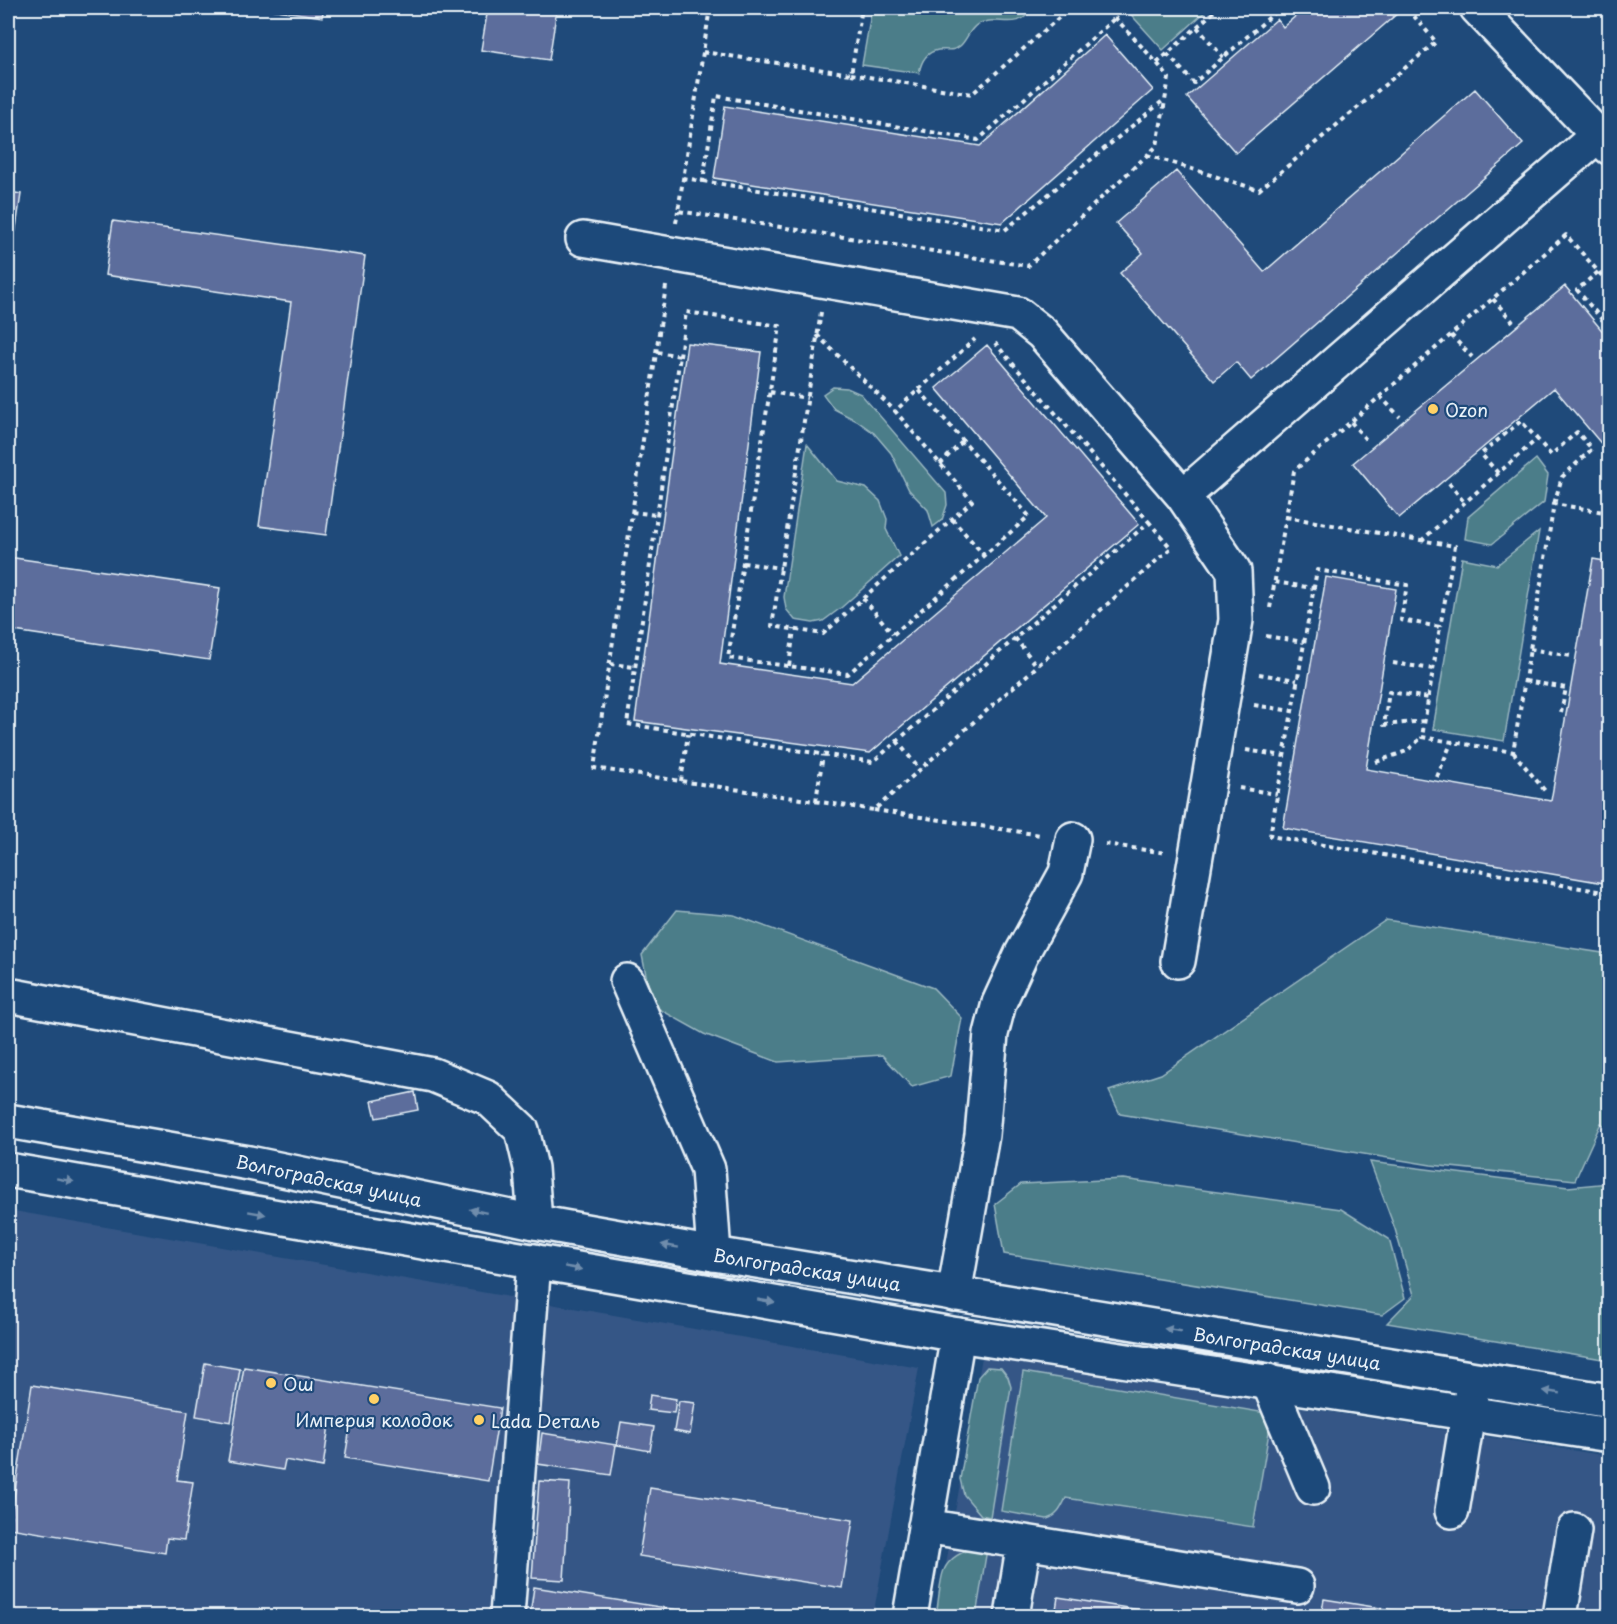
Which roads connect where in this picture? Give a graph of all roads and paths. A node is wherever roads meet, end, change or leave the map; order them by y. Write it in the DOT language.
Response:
graph roads {
  1 [pos="710,8"];
  2 [pos="862,8"];
  3 [pos="1070,8"];
  4 [pos="1106,8"];
  5 [pos="1218,8"];
  6 [pos="1280,8"];
  7 [pos="1407,8"];
  8 [pos="1477,8"];
  9 [pos="1115,18"];
  10 [pos="1197,27"];
  11 [pos="703,52"];
  12 [pos="1167,54"];
  13 [pos="1223,57"];
  14 [pos="1157,63"];
  15 [pos="851,74"];
  16 [pos="1166,99"];
  17 [pos="1604,142"];
  18 [pos="1147,155"];
  19 [pos="683,178"];
  20 [pos="703,181"];
  21 [pos="678,211"];
  22 [pos="583,239"];
  23 [pos="671,254"];
  24 [pos="1598,272"];
  25 [pos="826,280"];
  26 [pos="1493,299"];
  27 [pos="1514,322"];
  28 [pos="1610,329"];
  29 [pos="817,335"];
  30 [pos="1451,335"];
  31 [pos="976,338"];
  32 [pos="991,339"];
  33 [pos="657,352"];
  34 [pos="680,356"];
  35 [pos="1472,357"];
  36 [pos="919,390"];
  37 [pos="770,392"];
  38 [pos="1380,396"];
  39 [pos="807,398"];
  40 [pos="895,411"];
  41 [pos="1400,417"];
  42 [pos="1351,422"];
  43 [pos="1537,439"];
  44 [pos="964,441"];
  45 [pos="1368,442"];
  46 [pos="940,464"];
  47 [pos="1498,473"];
  48 [pos="1449,483"];
  49 [pos="1183,496"];
  50 [pos="1464,502"];
  51 [pos="1554,504"];
  52 [pos="632,512"];
  53 [pos="1610,513"];
  54 [pos="657,515"];
  55 [pos="1286,517"];
  56 [pos="952,519"];
  57 [pos="1149,522"];
  58 [pos="1421,541"];
  59 [pos="984,555"];
  60 [pos="743,563"];
  61 [pos="781,568"];
  62 [pos="1275,582"];
  63 [pos="1313,588"];
  64 [pos="863,598"];
  65 [pos="1440,627"];
  66 [pos="794,630"];
  67 [pos="893,634"];
  68 [pos="1265,636"];
  69 [pos="1016,638"];
  70 [pos="1304,642"];
  71 [pos="1530,650"];
  72 [pos="1571,656"];
  73 [pos="610,663"];
  74 [pos="1393,663"];
  75 [pos="789,666"];
  76 [pos="1037,666"];
  77 [pos="635,667"];
  78 [pos="1433,669"];
  79 [pos="1259,674"];
  80 [pos="1297,680"];
  81 [pos="1525,681"];
  82 [pos="1429,698"];
  83 [pos="1253,705"];
  84 [pos="1292,711"];
  85 [pos="1561,713"];
  86 [pos="1424,721"];
  87 [pos="688,734"];
  88 [pos="1422,737"];
  89 [pos="897,741"];
  90 [pos="1452,741"];
  91 [pos="1246,750"];
  92 [pos="1513,752"];
  93 [pos="823,754"];
  94 [pos="1284,756"];
  95 [pos="1376,762"];
  96 [pos="920,770"];
  97 [pos="1437,777"];
  98 [pos="681,781"];
  99 [pos="1546,792"];
  100 [pos="816,801"];
  101 [pos="1073,839"];
  102 [pos="1610,893"];
  103 [pos="1178,961"];
  104 [pos="627,981"];
  105 [pos="8,995"];
  106 [pos="8,1121"];
  107 [pos="8,1170"];
  108 [pos="535,1222"];
  109 [pos="714,1254"];
  110 [pos="534,1261"];
  111 [pos="954,1294"];
  112 [pos="958,1335"];
  113 [pos="1474,1379"];
  114 [pos="1268,1381"];
  115 [pos="1610,1401"];
  116 [pos="1467,1413"];
  117 [pos="1610,1435"];
  118 [pos="1313,1488"];
  119 [pos="1452,1511"];
  120 [pos="925,1526"];
  121 [pos="1574,1530"];
  122 [pos="1024,1542"];
  123 [pos="1297,1586"];
  124 [pos="507,1617"];
  125 [pos="910,1617"];
  126 [pos="1012,1617"];
  127 [pos="1560,1617"];
  1 -- 11 [label="path"];
  2 -- 15 [label="path"];
  3 -- 15 [label="path"];
  4 -- 9 [label="path"];
  5 -- 10 [label="path"];
  6 -- 13 [label="path"];
  7 -- 18 [label="path"];
  8 -- 17 [label="main road"];
  9 -- 14 [label="path"];
  9 -- 20 [label="path"];
  10 -- 12 [label="path"];
  10 -- 13 [label="path"];
  11 -- 15 [label="path"];
  11 -- 19 [label="path"];
  12 -- 13 [label="path"];
  12 -- 14 [label="path"];
  14 -- 16 [label="path"];
  16 -- 18 [label="path"];
  16 -- 20 [label="path"];
  17 -- 49 [label="main road"];
  18 -- 21 [label="path"];
  19 -- 20 [label="path"];
  19 -- 21 [label="path"];
  21 -- 23 [label="path"];
  22 -- 23 [label="main road"];
  23 -- 25 [label="main road"];
  23 -- 33 [label="path"];
  24 -- 28 [label="path"];
  25 -- 29 [label="path"];
  25 -- 49 [label="main road"];
  26 -- 27 [label="path"];
  29 -- 39 [label="path"];
  29 -- 40 [label="path"];
  30 -- 35 [label="path"];
  31 -- 36 [label="path"];
  32 -- 57 [label="path"];
  33 -- 34 [label="path"];
  33 -- 52 [label="path"];
  34 -- 37 [label="path"];
  34 -- 54 [label="path"];
  36 -- 40 [label="path"];
  36 -- 44 [label="path"];
  37 -- 39 [label="path"];
  37 -- 60 [label="path"];
  38 -- 41 [label="path"];
  39 -- 61 [label="path"];
  40 -- 46 [label="path"];
  42 -- 45 [label="path"];
  43 -- 47 [label="path"];
  43 -- 47 [label="path"];
  43 -- 51 [label="path"];
  44 -- 46 [label="path"];
  44 -- 59 [label="path"];
  46 -- 56 [label="path"];
  47 -- 50 [label="path"];
  48 -- 50 [label="path"];
  49 -- 103 [label="main road"];
  50 -- 58 [label="path"];
  51 -- 53 [label="path"];
  51 -- 71 [label="path"];
  52 -- 54 [label="path"];
  52 -- 73 [label="path"];
  54 -- 77 [label="path"];
  55 -- 58 [label="path"];
  56 -- 59 [label="path"];
  56 -- 64 [label="path"];
  57 -- 69 [label="path"];
  57 -- 76 [label="path"];
  58 -- 65 [label="path"];
  59 -- 67 [label="path"];
  60 -- 61 [label="path"];
  60 -- 75 [label="path"];
  61 -- 66 [label="path"];
  62 -- 63 [label="path"];
  63 -- 65 [label="path"];
  63 -- 70 [label="path"];
  64 -- 66 [label="path"];
  64 -- 67 [label="path"];
  65 -- 78 [label="path"];
  66 -- 75 [label="path"];
  67 -- 75 [label="path"];
  68 -- 70 [label="path"];
  69 -- 76 [label="path"];
  69 -- 89 [label="path"];
  70 -- 80 [label="path"];
  71 -- 72 [label="path"];
  71 -- 81 [label="path"];
  73 -- 77 [label="path"];
  73 -- 98 [label="path"];
  74 -- 78 [label="path"];
  76 -- 96 [label="path"];
  77 -- 87 [label="path"];
  78 -- 82 [label="path"];
  79 -- 80 [label="path"];
  80 -- 84 [label="path"];
  81 -- 85 [label="path"];
  81 -- 92 [label="path"];
  82 -- 86 [label="path"];
  82 -- 86 [label="path"];
  83 -- 84 [label="path"];
  84 -- 94 [label="path"];
  86 -- 88 [label="path"];
  87 -- 93 [label="path"];
  87 -- 98 [label="path"];
  88 -- 90 [label="path"];
  88 -- 95 [label="path"];
  89 -- 93 [label="path"];
  89 -- 96 [label="path"];
  90 -- 92 [label="path"];
  90 -- 97 [label="path"];
  91 -- 94 [label="path"];
  92 -- 99 [label="path"];
  93 -- 100 [label="path"];
  94 -- 102 [label="path"];
  96 -- 100 [label="path"];
  98 -- 100 [label="path"];
  101 -- 111 [label="main road"];
  104 -- 109 [label="main road"];
  105 -- 108 [label="main road"];
  108 -- 106 [label="main road, Волгоградская улица, one-way"];
  107 -- 110 [label="main road, Волгоградская улица, one-way"];
  109 -- 108 [label="main road, Волгоградская улица, one-way"];
  109 -- 111 [label="main road, Волгоградская улица"];
  110 -- 112 [label="main road, Волгоградская улица, one-way"];
  110 -- 124 [label="main road"];
  113 -- 111 [label="main road, Волгоградская улица, one-way"];
  112 -- 114 [label="main road, Волгоградская улица"];
  112 -- 120 [label="main road"];
  115 -- 113 [label="main road, Волгоградская улица, one-way"];
  113 -- 116 [label="main road"];
  114 -- 116 [label="main road, Волгоградская улица"];
  114 -- 118 [label="main road"];
  116 -- 117 [label="main road, Волгоградская улица"];
  116 -- 119 [label="main road"];
  120 -- 122 [label="main road"];
  120 -- 125 [label="main road"];
  121 -- 127 [label="main road"];
  122 -- 123 [label="main road"];
  122 -- 126 [label="main road"];
}
